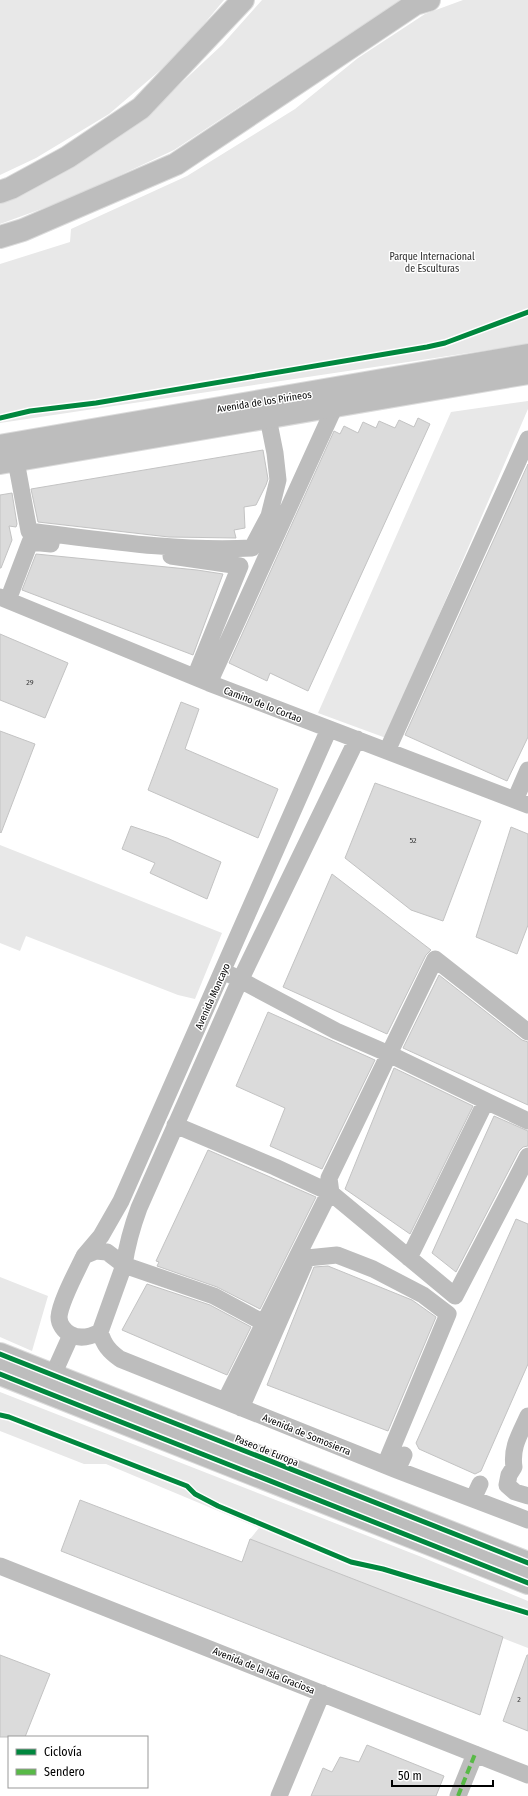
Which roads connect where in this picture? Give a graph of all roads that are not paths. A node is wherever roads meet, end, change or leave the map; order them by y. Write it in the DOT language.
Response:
graph roads {
  1 [pos="243,0"];
  2 [pos="429,0"];
  3 [pos="6,190"];
  4 [pos="0,236"];
  5 [pos="528,355"];
  6 [pos="528,373"];
  7 [pos="335,406"];
  8 [pos="268,418"];
  9 [pos="528,439"];
  10 [pos="0,446"];
  11 [pos="8,462"];
  12 [pos="4,599"];
  13 [pos="202,680"];
  14 [pos="329,729"];
  15 [pos="357,739"];
  16 [pos="387,751"];
  17 [pos="528,770"];
  18 [pos="521,802"];
  19 [pos="223,971"];
  20 [pos="240,980"];
  21 [pos="528,1032"];
  22 [pos="389,1054"];
  23 [pos="486,1101"];
  24 [pos="528,1121"];
  25 [pos="175,1125"];
  26 [pos="528,1156"];
  27 [pos="331,1193"];
  28 [pos="84,1256"];
  29 [pos="409,1258"];
  30 [pos="124,1265"];
  31 [pos="264,1323"];
  32 [pos="100,1332"];
  33 [pos="71,1335"];
  34 [pos="0,1354"];
  35 [pos="0,1374"];
  36 [pos="53,1375"];
  37 [pos="224,1401"];
  38 [pos="241,1408"];
  39 [pos="528,1416"];
  40 [pos="396,1463"];
  41 [pos="528,1496"];
  42 [pos="528,1520"];
  43 [pos="528,1563"];
  44 [pos="0,1566"];
  45 [pos="528,1583"];
  46 [pos="322,1693"];
  47 [pos="475,1754"];
  48 [pos="528,1776"];
  49 [pos="279,1796"];
  50 [pos="458,1796"];
  1 -- 3 [label="main road"];
  2 -- 4 [label="main road"];
  5 -- 10 [label="main road, Avenida de los Pirineos"];
  6 -- 7 [label="main road, Avenida de los Pirineos"];
  7 -- 8 [label="main road, Avenida de los Pirineos"];
  7 -- 13 [label="street"];
  8 -- 11 [label="main road, Avenida de los Pirineos"];
  8 -- 11 [label="street"];
  9 -- 16 [label="street"];
  12 -- 13 [label="street, Camino de lo Cortao"];
  12 -- 13 [label="street"];
  13 -- 14 [label="street, Camino de lo Cortao"];
  14 -- 15 [label="street, Camino de lo Cortao"];
  14 -- 19 [label="street, Avenida Moncayo"];
  15 -- 16 [label="street, Camino de lo Cortao"];
  15 -- 20 [label="street, Avenida Moncayo"];
  16 -- 18 [label="street, Camino de lo Cortao"];
  17 -- 18 [label="street"];
  19 -- 20 [label="street"];
  19 -- 28 [label="street, Avenida Moncayo"];
  20 -- 22 [label="street"];
  20 -- 25 [label="street, Avenida Moncayo"];
  21 -- 22 [label="street"];
  22 -- 23 [label="street"];
  22 -- 27 [label="street"];
  23 -- 24 [label="street"];
  23 -- 29 [label="street"];
  25 -- 27 [label="street"];
  25 -- 30 [label="street, Avenida Moncayo"];
  26 -- 29 [label="street"];
  27 -- 29 [label="street"];
  27 -- 31 [label="street"];
  28 -- 30 [label="street"];
  28 -- 33 [label="street, Avenida Moncayo"];
  30 -- 31 [label="street"];
  30 -- 32 [label="street, Avenida Moncayo"];
  31 -- 37 [label="street"];
  32 -- 33 [label="street"];
  32 -- 37 [label="street, Avenida de Somosierra"];
  33 -- 36 [label="street"];
  34 -- 36 [label="main road, Paseo de Europa"];
  35 -- 45 [label="main road"];
  36 -- 43 [label="main road, Paseo de Europa"];
  37 -- 38 [label="street, Avenida de Somosierra"];
  38 -- 40 [label="street, Avenida de Somosierra"];
  38 -- 40 [label="street"];
  39 -- 41 [label="street"];
  40 -- 42 [label="street, Avenida de Somosierra"];
  44 -- 46 [label="street, Avenida de la Isla Graciosa"];
  46 -- 47 [label="street, Avenida de la Isla Graciosa"];
  46 -- 49 [label="street"];
  47 -- 48 [label="street, Avenida de la Isla Graciosa"];
  47 -- 50 [label="street"];
}
